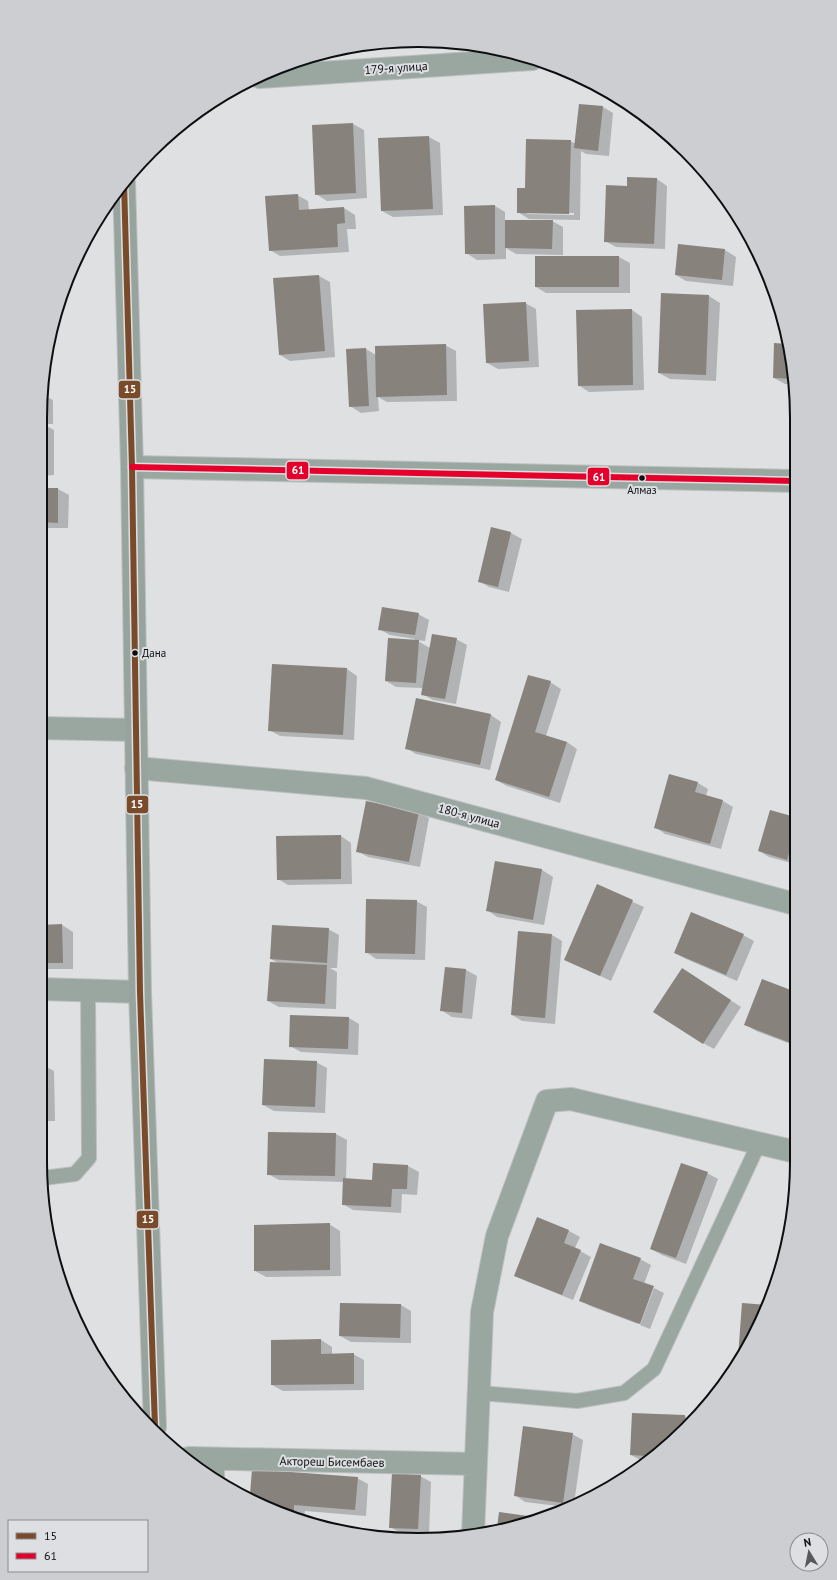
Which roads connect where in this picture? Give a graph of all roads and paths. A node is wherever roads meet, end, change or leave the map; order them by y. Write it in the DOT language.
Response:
graph roads {
  1 [pos="511,59"];
  2 [pos="274,76"];
  3 [pos="124,192"];
  4 [pos="132,467"];
  5 [pos="790,481"];
  6 [pos="47,728"];
  7 [pos="136,730"];
  8 [pos="136,768"];
  9 [pos="790,903"];
  10 [pos="47,989"];
  11 [pos="88,990"];
  12 [pos="140,992"];
  13 [pos="759,1143"];
  14 [pos="790,1151"];
  15 [pos="48,1177"];
  16 [pos="480,1393"];
  17 [pos="155,1423"];
  18 [pos="476,1464"];
  19 [pos="213,1469"];
  20 [pos="473,1529"];
  1 -- 2 [label="street, 179-я улица"];
  3 -- 4 [label="street"];
  4 -- 5 [label="street"];
  4 -- 7 [label="street"];
  6 -- 7 [label="street"];
  7 -- 8 [label="street"];
  8 -- 9 [label="street, 180-я улица"];
  8 -- 12 [label="street"];
  10 -- 11 [label="street"];
  11 -- 12 [label="street"];
  11 -- 15 [label="lane"];
  12 -- 17 [label="street"];
  13 -- 14 [label="street"];
  13 -- 16 [label="lane"];
  13 -- 16 [label="street"];
  16 -- 18 [label="street"];
  18 -- 19 [label="street, Актореш Бисембаев"];
  18 -- 20 [label="street"];
}
